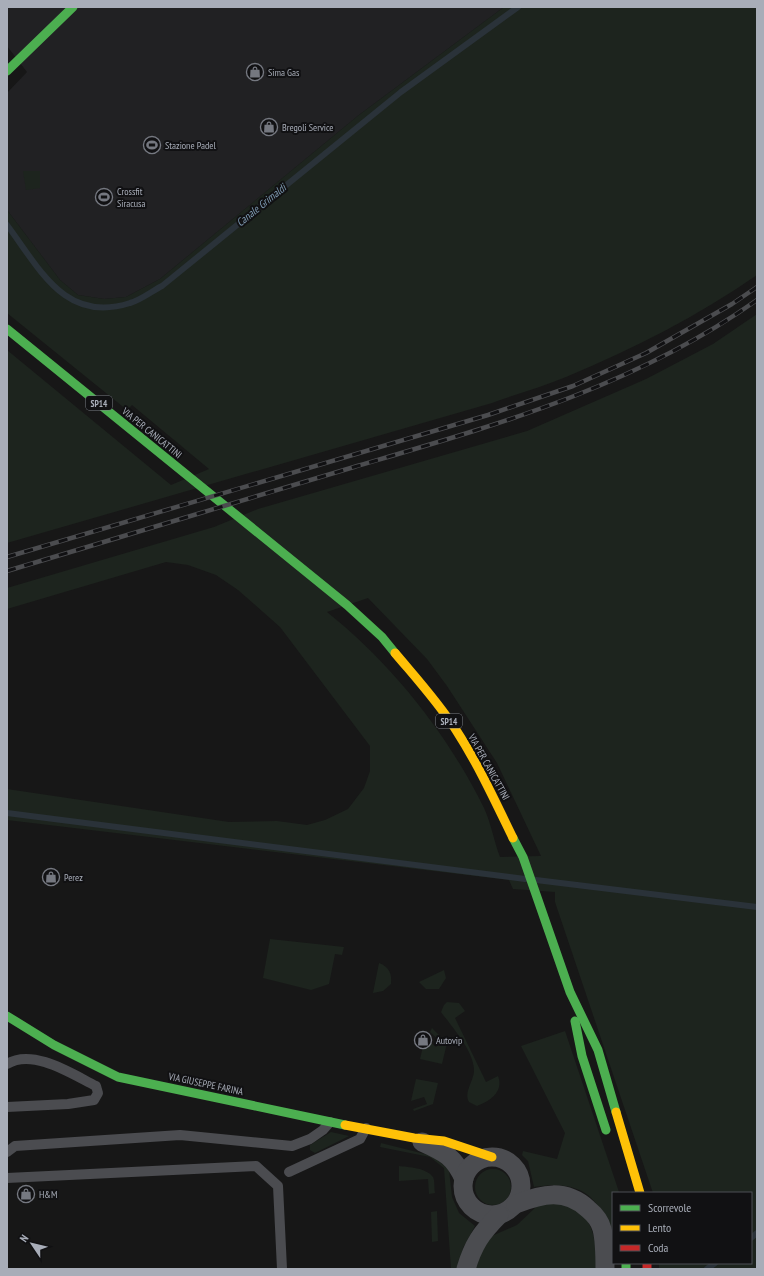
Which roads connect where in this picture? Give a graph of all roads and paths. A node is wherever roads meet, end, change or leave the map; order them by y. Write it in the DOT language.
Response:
graph roads {
  1 [pos="72,7"];
  2 [pos="7,71"];
  3 [pos="7,329"];
  4 [pos="570,992"];
  5 [pos="7,1016"];
  6 [pos="54,1045"];
  7 [pos="45,1060"];
  8 [pos="7,1064"];
  9 [pos="7,1107"];
  10 [pos="330,1122"];
  11 [pos="366,1128"];
  12 [pos="414,1138"];
  13 [pos="609,1138"];
  14 [pos="7,1152"];
  15 [pos="492,1157"];
  16 [pos="289,1172"];
  17 [pos="7,1178"];
  18 [pos="464,1179"];
  19 [pos="640,1192"];
  20 [pos="516,1204"];
  21 [pos="498,1215"];
  22 [pos="282,1269"];
  23 [pos="466,1269"];
  24 [pos="605,1269"];
  1 -- 2 [label="main road"];
  3 -- 4 [label="main road, VIA PER CANICATTINI / SP14"];
  4 -- 13 [label="main road"];
  4 -- 19 [label="main road"];
  5 -- 6 [label="main road, VIA GIUSEPPE FARINA"];
  6 -- 7 [label="lane"];
  6 -- 10 [label="main road, VIA GIUSEPPE FARINA"];
  7 -- 8 [label="lane"];
  7 -- 9 [label="lane"];
  10 -- 11 [label="main road, VIA GIUSEPPE FARINA"];
  10 -- 14 [label="lane"];
  11 -- 12 [label="main road, VIA GIUSEPPE FARINA"];
  11 -- 16 [label="lane"];
  12 -- 15 [label="main road, VIA GIUSEPPE FARINA"];
  12 -- 18 [label="street"];
  15 -- 18 [label="street"];
  15 -- 20 [label="street"];
  17 -- 22 [label="lane"];
  18 -- 21 [label="street"];
  20 -- 21 [label="street"];
  20 -- 24 [label="street"];
  21 -- 23 [label="street"];
}
